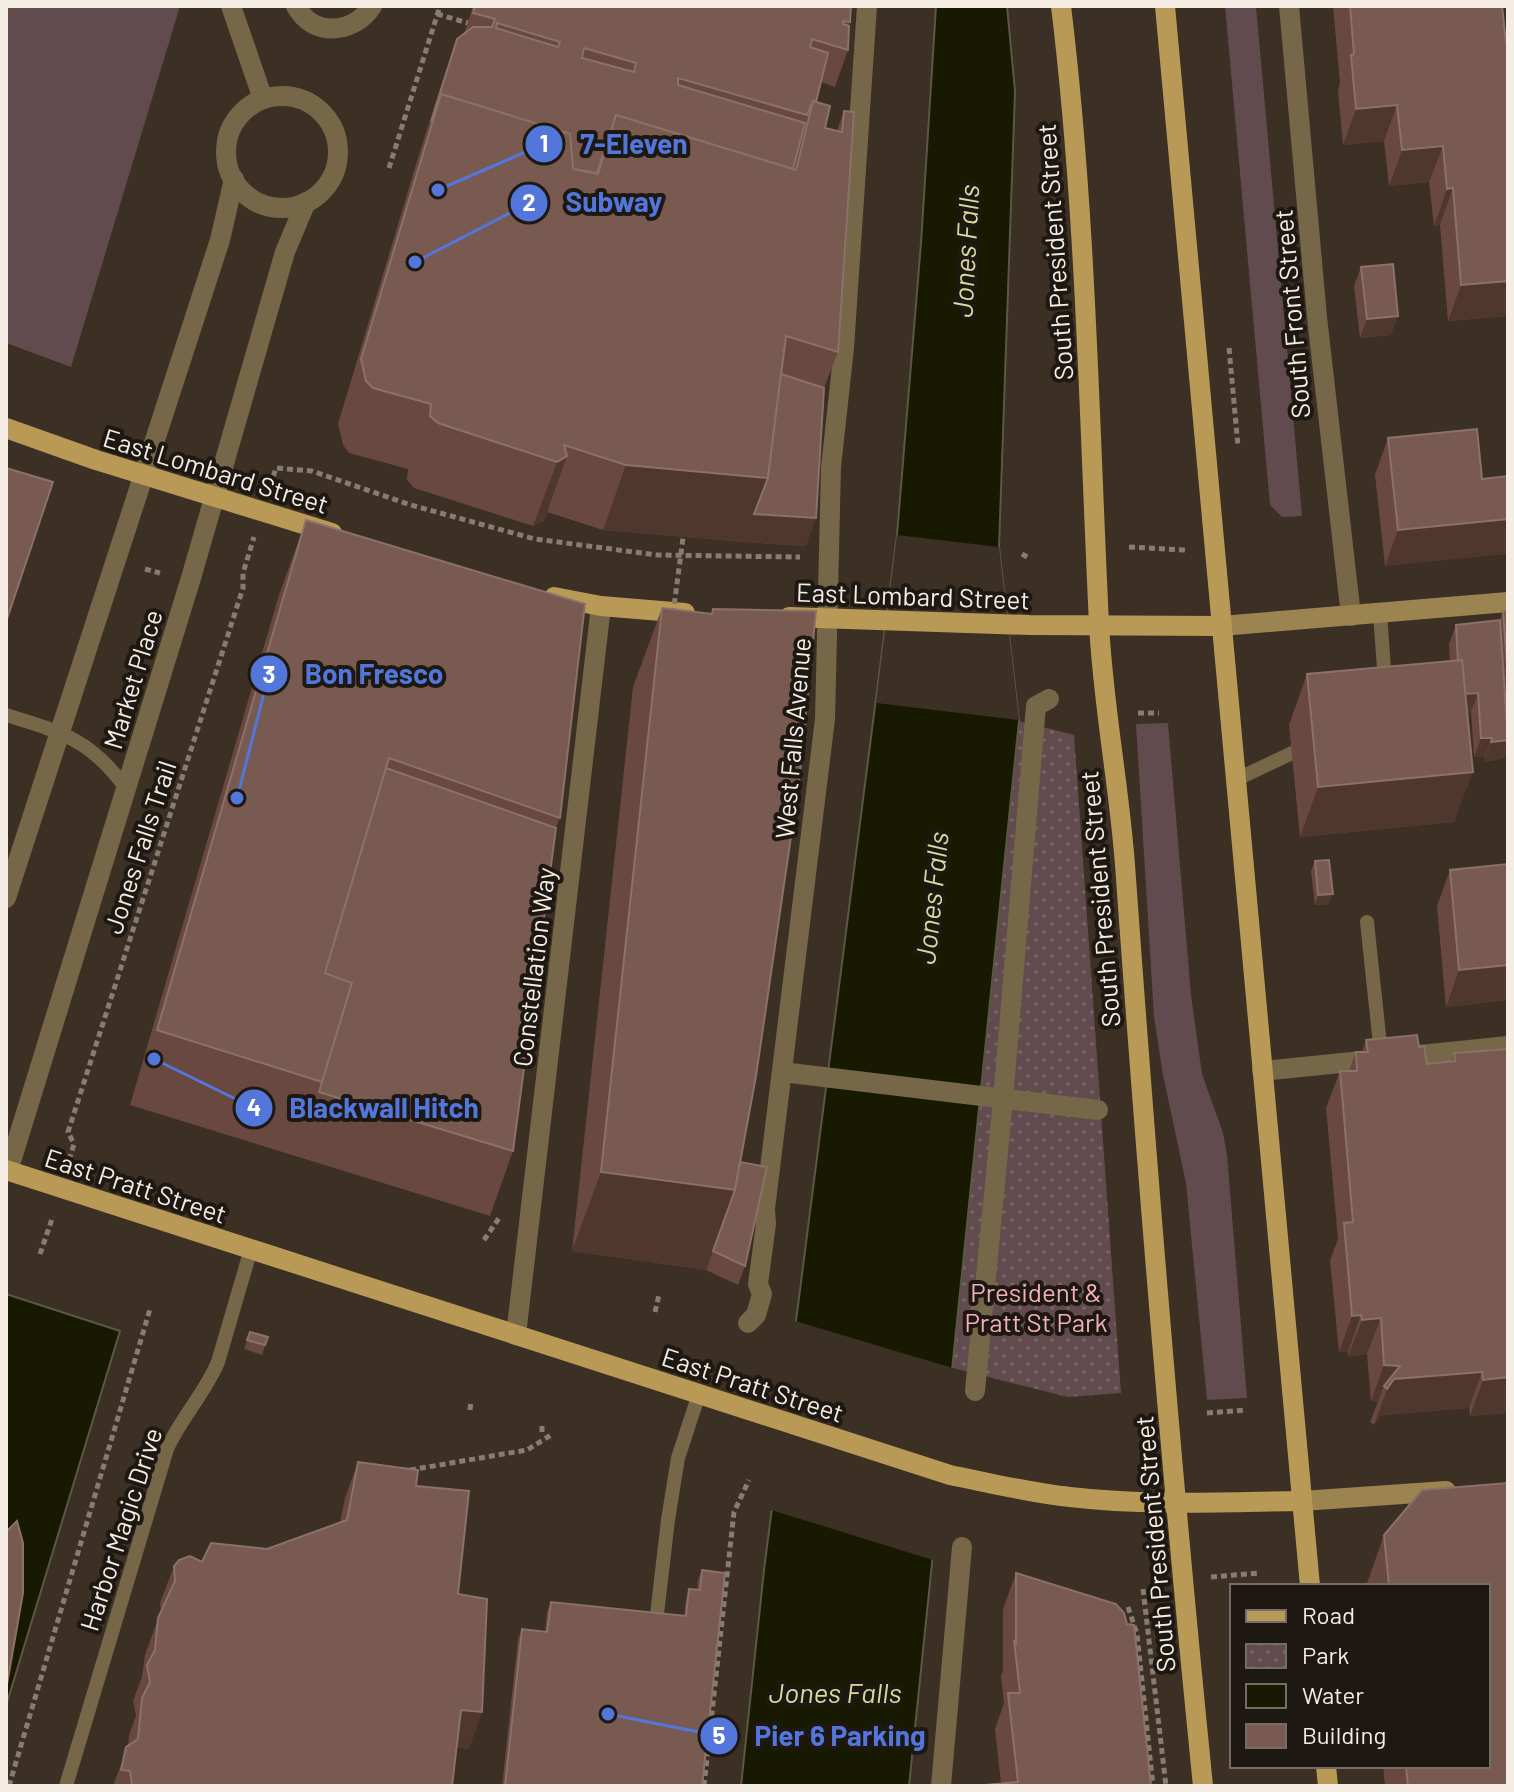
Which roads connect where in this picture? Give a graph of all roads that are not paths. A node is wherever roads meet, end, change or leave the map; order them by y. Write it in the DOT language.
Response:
graph roads {
  1 [pos="231,6"];
  2 [pos="296,6"];
  3 [pos="372,6"];
  4 [pos="867,6"];
  5 [pos="1061,6"];
  6 [pos="1165,6"];
  7 [pos="1289,6"];
  8 [pos="263,99"];
  9 [pos="234,179"];
  10 [pos="306,202"];
  11 [pos="6,428"];
  12 [pos="144,475"];
  13 [pos="214,497"];
  14 [pos="350,539"];
  15 [pos="530,592"];
  16 [pos="1508,602"];
  17 [pos="601,606"];
  18 [pos="1380,613"];
  19 [pos="708,614"];
  20 [pos="763,616"];
  21 [pos="1351,616"];
  22 [pos="827,618"];
  23 [pos="1099,626"];
  24 [pos="1221,626"];
  25 [pos="1049,699"];
  26 [pos="1386,700"];
  27 [pos="6,715"];
  28 [pos="60,733"];
  29 [pos="1292,753"];
  30 [pos="1235,780"];
  31 [pos="125,787"];
  32 [pos="6,898"];
  33 [pos="1367,922"];
  34 [pos="1508,1046"];
  35 [pos="1381,1059"];
  36 [pos="1262,1071"];
  37 [pos="782,1072"];
  38 [pos="1003,1100"];
  39 [pos="1098,1110"];
  40 [pos="7,1171"];
  41 [pos="251,1249"];
  42 [pos="748,1323"];
  43 [pos="516,1335"];
  44 [pos="975,1391"];
  45 [pos="699,1394"];
  46 [pos="1463,1489"];
  47 [pos="1176,1501"];
  48 [pos="1302,1501"];
  49 [pos="962,1547"];
  50 [pos="1310,1584"];
  51 [pos="656,1623"];
  52 [pos="66,1786"];
  53 [pos="941,1786"];
  54 [pos="1203,1786"];
  1 -- 8 [label="street"];
  2 -- 3 [label="street"];
  4 -- 22 [label="street, West Falls Avenue"];
  5 -- 23 [label="main road, South President Street"];
  6 -- 24 [label="main road"];
  7 -- 21 [label="street, South Front Street"];
  8 -- 9 [label="street, Market Place"];
  8 -- 10 [label="street, Market Place"];
  9 -- 10 [label="street"];
  9 -- 12 [label="street, Market Place"];
  10 -- 13 [label="street, Market Place"];
  11 -- 12 [label="main road, East Lombard Street"];
  12 -- 13 [label="main road, East Lombard Street"];
  12 -- 28 [label="street, Market Place"];
  13 -- 14 [label="main road, East Lombard Street"];
  13 -- 31 [label="street, Market Place"];
  15 -- 17 [label="main road"];
  16 -- 18 [label="main road, East Lombard Street"];
  17 -- 19 [label="main road"];
  17 -- 43 [label="street, Constellation Way"];
  18 -- 21 [label="main road, East Lombard Street"];
  18 -- 26 [label="lane"];
  20 -- 22 [label="main road, East Lombard Street"];
  21 -- 24 [label="main road, East Lombard Street"];
  22 -- 23 [label="main road, East Lombard Street"];
  22 -- 37 [label="street, West Falls Avenue"];
  23 -- 24 [label="main road, East Lombard Street"];
  23 -- 47 [label="main road, South President Street"];
  24 -- 30 [label="main road"];
  25 -- 38 [label="street"];
  27 -- 28 [label="lane"];
  28 -- 31 [label="lane"];
  28 -- 32 [label="street, Market Place"];
  29 -- 30 [label="lane"];
  30 -- 36 [label="main road"];
  31 -- 40 [label="street, Market Place"];
  33 -- 35 [label="lane"];
  34 -- 35 [label="street"];
  35 -- 36 [label="street"];
  36 -- 48 [label="main road"];
  37 -- 38 [label="street"];
  37 -- 42 [label="street, West Falls Avenue"];
  38 -- 39 [label="street"];
  38 -- 44 [label="street"];
  40 -- 41 [label="main road, East Pratt Street"];
  41 -- 43 [label="main road, East Pratt Street"];
  41 -- 52 [label="lane, Harbor Magic Drive"];
  43 -- 45 [label="main road, East Pratt Street"];
  45 -- 47 [label="main road, East Pratt Street"];
  45 -- 51 [label="lane"];
  46 -- 48 [label="main road, East Pratt Street"];
  47 -- 48 [label="main road, East Pratt Street"];
  47 -- 54 [label="main road, South President Street"];
  48 -- 50 [label="main road"];
  49 -- 53 [label="street"];
}
